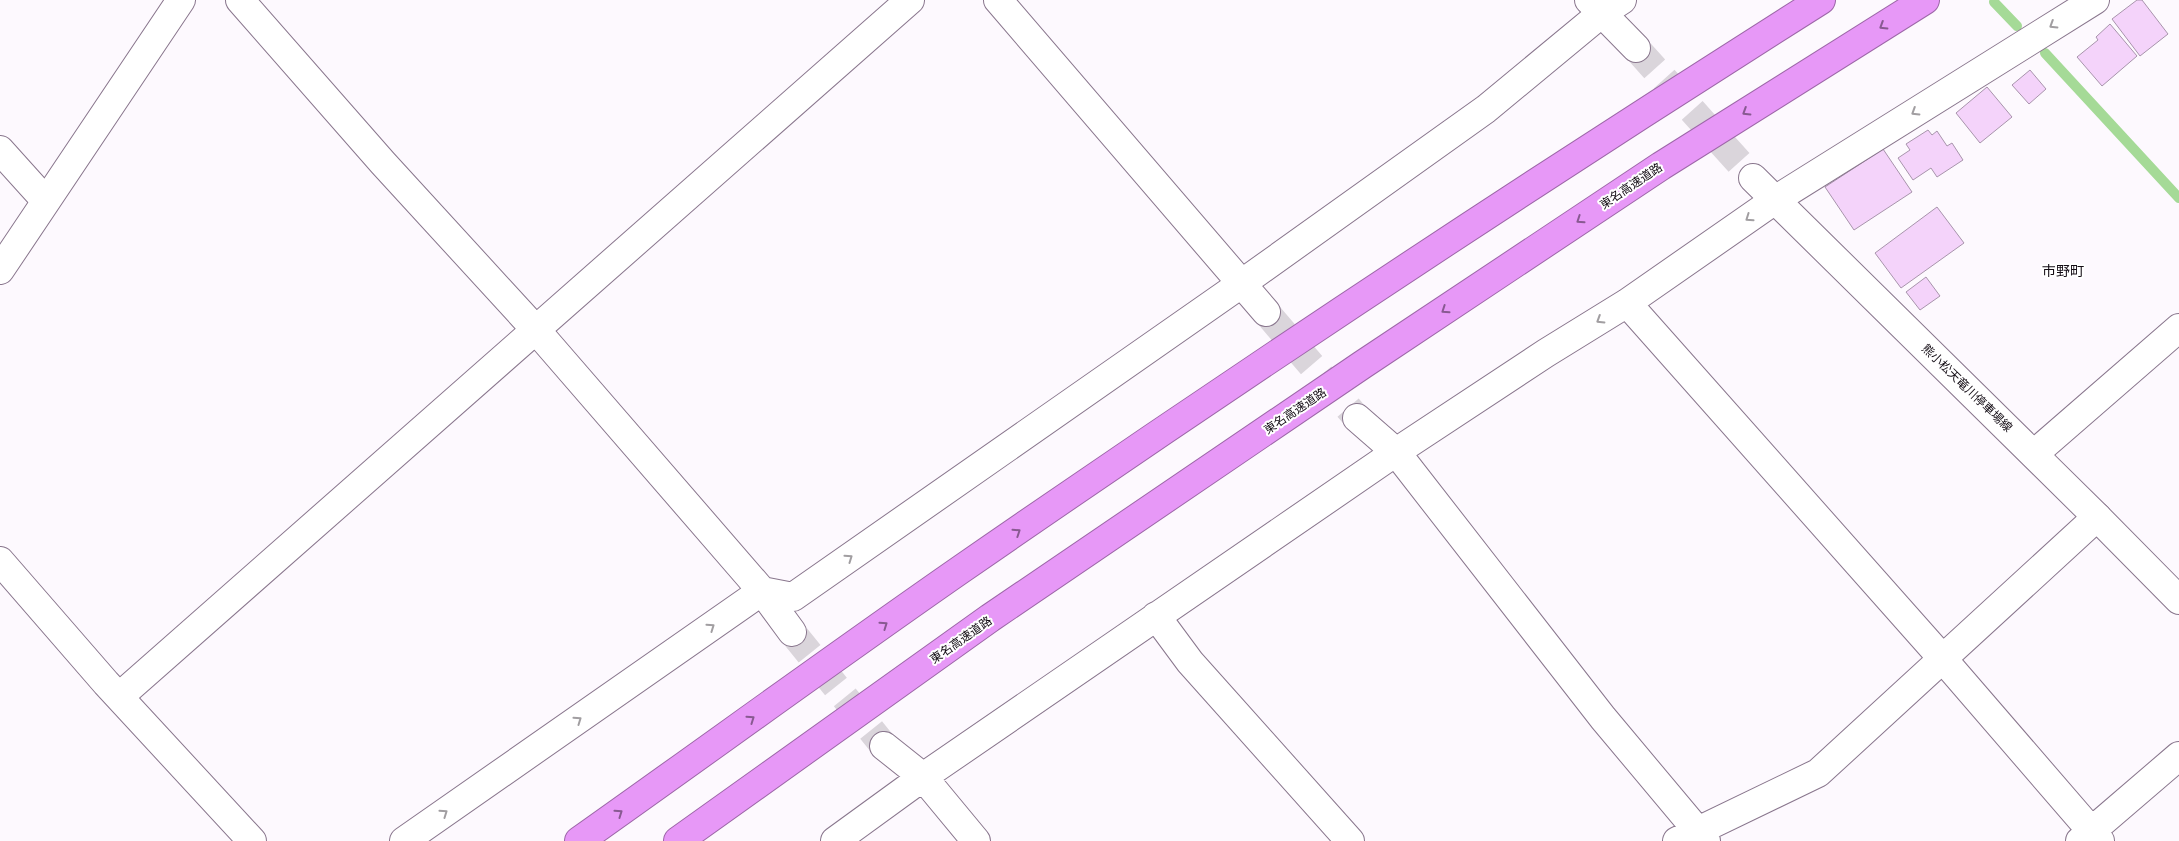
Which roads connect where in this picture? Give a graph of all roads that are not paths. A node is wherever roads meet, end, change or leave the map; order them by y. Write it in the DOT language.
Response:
graph roads {
  1 [pos="181,0"];
  2 [pos="240,0"];
  3 [pos="910,0"];
  4 [pos="998,0"];
  5 [pos="1821,0"];
  6 [pos="1925,0"];
  7 [pos="2095,0"];
  8 [pos="1606,3"];
  9 [pos="1636,48"];
  10 [pos="0,150"];
  11 [pos="1753,178"];
  12 [pos="45,200"];
  13 [pos="1775,200"];
  14 [pos="0,270"];
  15 [pos="1241,284"];
  16 [pos="1627,303"];
  17 [pos="1266,312"];
  18 [pos="2179,328"];
  19 [pos="536,330"];
  20 [pos="1357,418"];
  21 [pos="1396,452"];
  22 [pos="2034,454"];
  23 [pos="2097,517"];
  24 [pos="0,561"];
  25 [pos="762,591"];
  26 [pos="2179,600"];
  27 [pos="1156,616"];
  28 [pos="792,632"];
  29 [pos="1942,658"];
  30 [pos="120,696"];
  31 [pos="884,746"];
  32 [pos="2179,756"];
  33 [pos="923,777"];
  34 [pos="1693,837"];
  35 [pos="2090,838"];
  36 [pos="252,841"];
  37 [pos="404,841"];
  38 [pos="579,841"];
  39 [pos="678,841"];
  40 [pos="835,841"];
  41 [pos="976,841"];
  42 [pos="1350,841"];
  1 -- 12 [label="street"];
  2 -- 19 [label="street"];
  3 -- 19 [label="street"];
  4 -- 15 [label="street"];
  38 -- 5 [label="highway, one-way"];
  6 -- 39 [label="highway, 東名高速道路, one-way"];
  7 -- 13 [label="street, one-way"];
  8 -- 9 [label="street"];
  8 -- 15 [label="street"];
  10 -- 12 [label="street"];
  11 -- 13 [label="street, 熊小松天竜川停車場線"];
  12 -- 14 [label="street"];
  13 -- 16 [label="street, one-way"];
  13 -- 22 [label="street, 熊小松天竜川停車場線"];
  15 -- 17 [label="street"];
  25 -- 15 [label="street, one-way"];
  16 -- 21 [label="street, one-way"];
  16 -- 29 [label="street"];
  18 -- 22 [label="street"];
  19 -- 25 [label="street"];
  19 -- 30 [label="street"];
  20 -- 21 [label="street"];
  21 -- 27 [label="street"];
  21 -- 34 [label="street"];
  22 -- 23 [label="street, 熊小松天竜川停車場線"];
  23 -- 26 [label="street, 熊小松天竜川停車場線"];
  23 -- 29 [label="street"];
  24 -- 30 [label="street"];
  25 -- 28 [label="street"];
  37 -- 25 [label="street, one-way"];
  27 -- 33 [label="street"];
  27 -- 42 [label="street"];
  29 -- 34 [label="street"];
  29 -- 35 [label="street"];
  30 -- 36 [label="street"];
  31 -- 33 [label="street"];
  32 -- 35 [label="street"];
  33 -- 40 [label="street"];
  33 -- 41 [label="street"];
}
